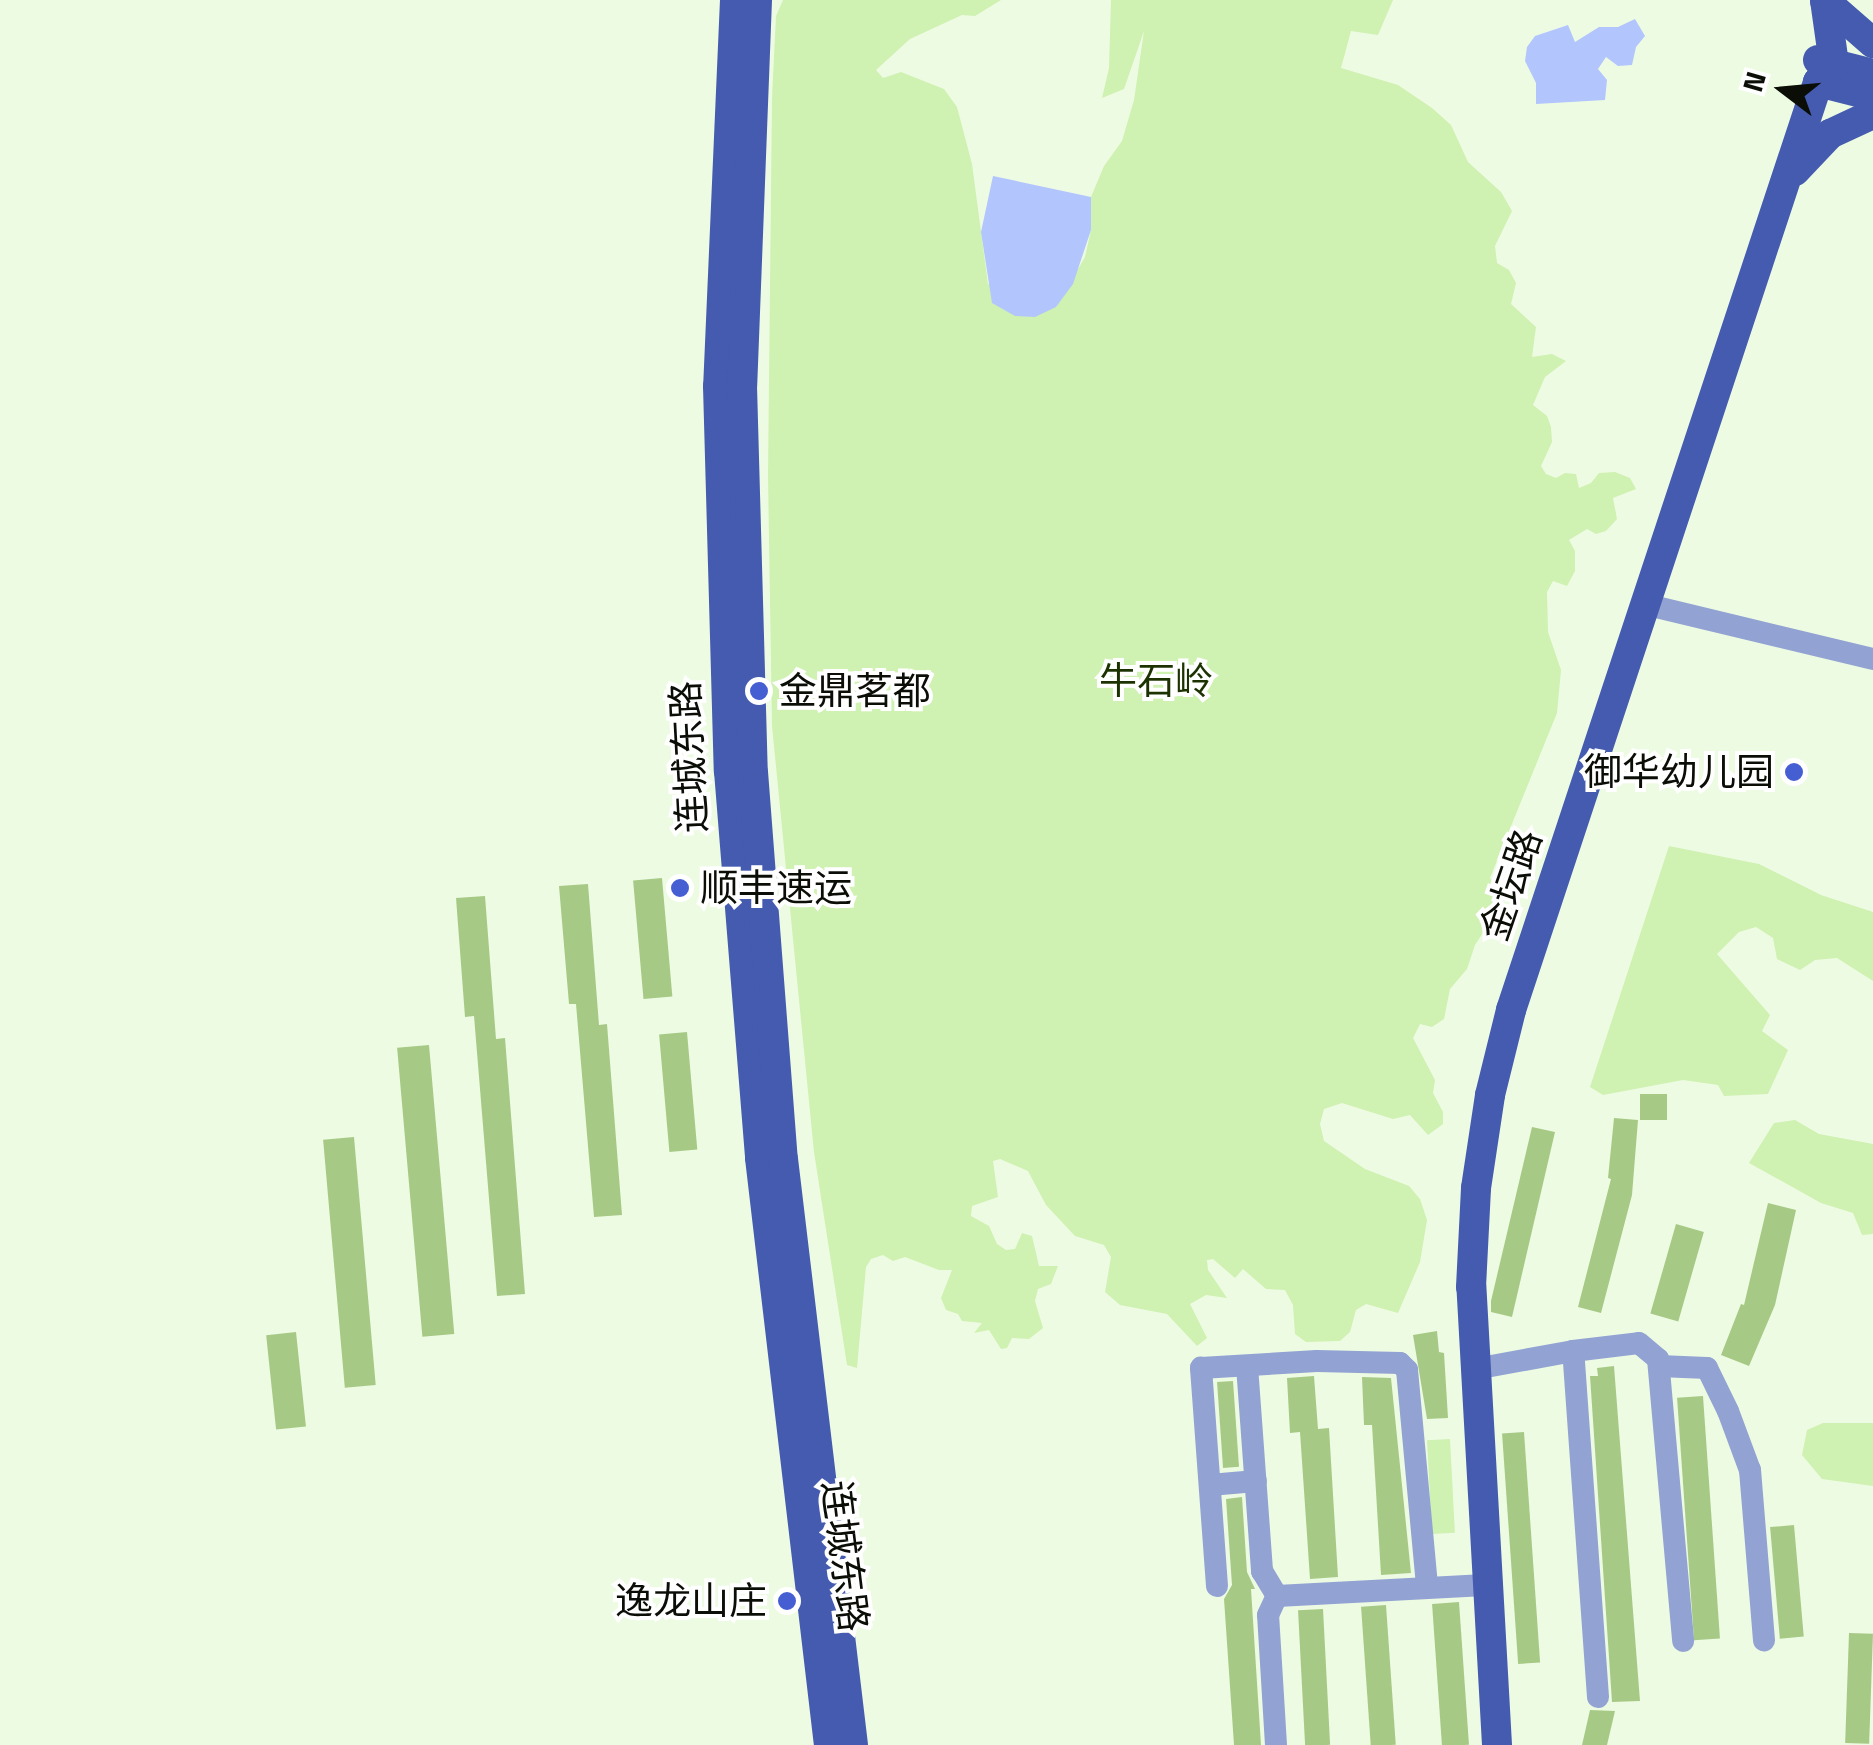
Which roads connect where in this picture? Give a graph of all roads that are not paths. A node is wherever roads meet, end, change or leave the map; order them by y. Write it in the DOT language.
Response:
graph roads {
  1 [pos="735,0"];
  2 [pos="757,0"];
  3 [pos="1808,0"];
  4 [pos="1825,0"];
  5 [pos="1873,43"];
  6 [pos="1822,68"];
  7 [pos="1873,74"];
  8 [pos="1873,96"];
  9 [pos="1873,114"];
  10 [pos="1784,191"];
  11 [pos="1648,605"];
  12 [pos="1873,659"];
  13 [pos="1573,1352"];
  14 [pos="1247,1366"];
  15 [pos="1659,1366"];
  16 [pos="1475,1368"];
  17 [pos="1256,1481"];
  18 [pos="1210,1485"];
  19 [pos="1490,1585"];
  20 [pos="1217,1586"];
  21 [pos="1427,1587"];
  22 [pos="1276,1596"];
  23 [pos="1764,1640"];
  24 [pos="1683,1641"];
  25 [pos="1598,1697"];
  26 [pos="829,1745"];
  27 [pos="853,1745"];
  28 [pos="1276,1745"];
  29 [pos="1497,1745"];
  1 -- 26 [label="main road, 连城东路"];
  2 -- 27 [label="main road, 连城东路"];
  3 -- 6 [label="main road, 金坛路"];
  4 -- 5 [label="main road"];
  4 -- 6 [label="main road, 金坛路"];
  6 -- 7 [label="main road"];
  6 -- 8 [label="main road"];
  6 -- 10 [label="main road, 金坛路"];
  9 -- 10 [label="main road"];
  10 -- 11 [label="main road, 金坛路"];
  11 -- 12 [label="street"];
  11 -- 16 [label="main road, 金坛路"];
  13 -- 15 [label="street"];
  13 -- 16 [label="street"];
  13 -- 25 [label="street"];
  14 -- 17 [label="street"];
  14 -- 18 [label="street"];
  14 -- 21 [label="street"];
  15 -- 23 [label="street"];
  15 -- 24 [label="street"];
  16 -- 19 [label="main road, 金坛路"];
  17 -- 18 [label="street"];
  17 -- 22 [label="street"];
  18 -- 20 [label="street"];
  19 -- 21 [label="street"];
  19 -- 29 [label="main road, 金坛路"];
  21 -- 22 [label="street"];
  22 -- 28 [label="street"];
}
